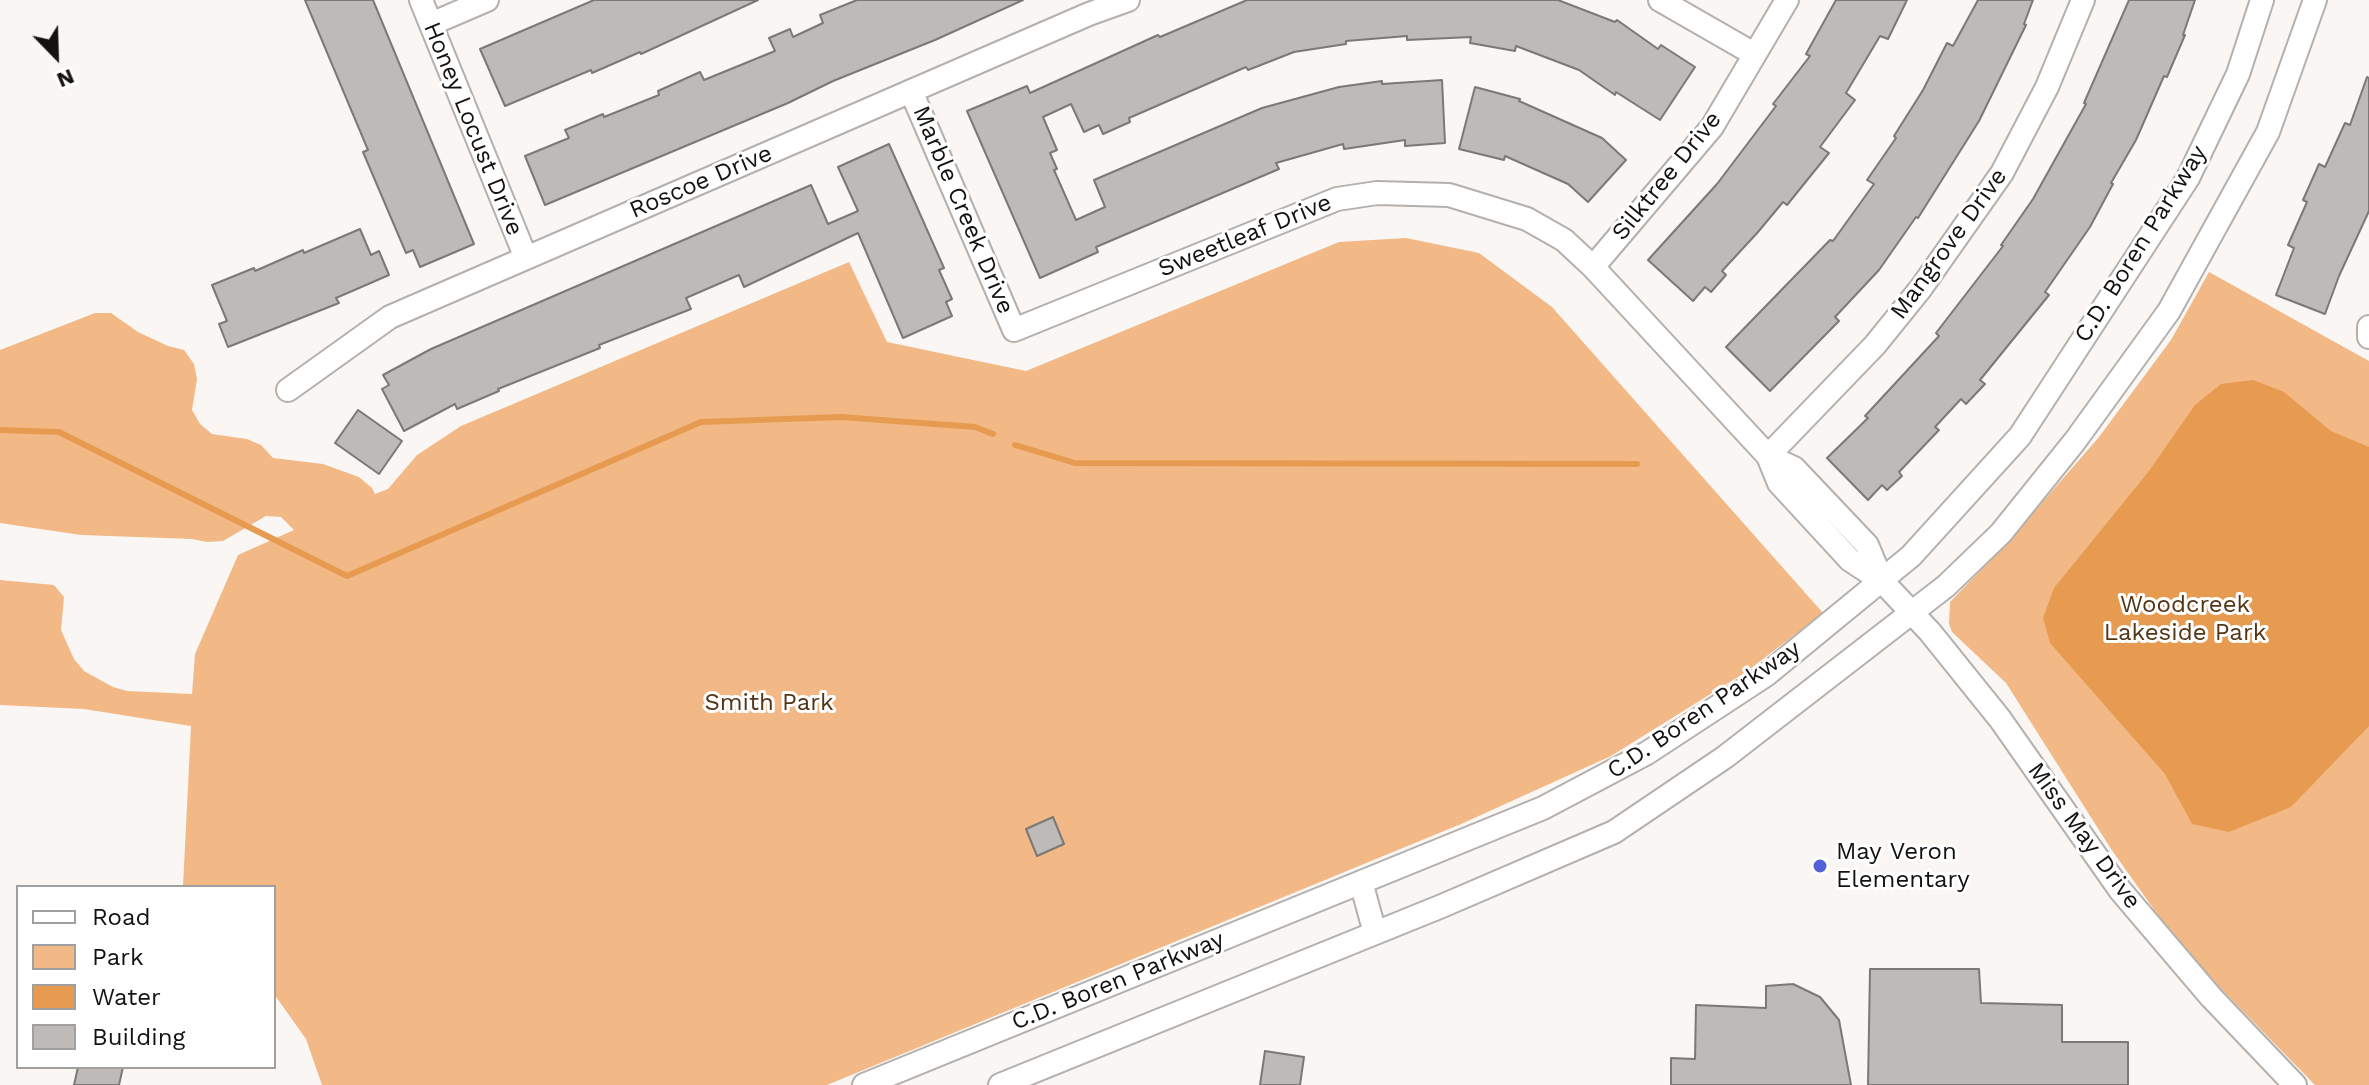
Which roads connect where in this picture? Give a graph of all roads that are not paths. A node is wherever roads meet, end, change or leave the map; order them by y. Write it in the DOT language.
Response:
graph roads {
  1 [pos="421,0"];
  2 [pos="487,0"];
  3 [pos="1128,0"];
  4 [pos="1660,0"];
  5 [pos="1787,0"];
  6 [pos="2083,0"];
  7 [pos="2262,0"];
  8 [pos="2315,0"];
  9 [pos="431,24"];
  10 [pos="1754,54"];
  11 [pos="911,91"];
  12 [pos="526,258"];
  13 [pos="1593,267"];
  14 [pos="2369,327"];
  15 [pos="1014,330"];
  16 [pos="2369,337"];
  17 [pos="288,390"];
  18 [pos="1768,456"];
  19 [pos="1882,581"];
  20 [pos="1913,613"];
  21 [pos="1361,882"];
  22 [pos="1375,933"];
  23 [pos="864,1085"];
  24 [pos="1000,1085"];
  25 [pos="2295,1085"];
  1 -- 9 [label="street, Honey Locust Drive"];
  2 -- 9 [label="street"];
  3 -- 11 [label="street, Roscoe Drive"];
  4 -- 10 [label="street"];
  5 -- 10 [label="street, Silktree Drive"];
  6 -- 18 [label="street, Mangrove Drive"];
  7 -- 19 [label="street, C.D. Boren Parkway"];
  8 -- 20 [label="street, C.D. Boren Parkway"];
  9 -- 12 [label="street, Honey Locust Drive"];
  10 -- 13 [label="street, Silktree Drive"];
  11 -- 12 [label="street, Roscoe Drive"];
  11 -- 15 [label="street, Marble Creek Drive"];
  12 -- 17 [label="street, Roscoe Drive"];
  13 -- 15 [label="street, Sweetleaf Drive"];
  13 -- 18 [label="street, Sweetleaf Drive"];
  14 -- 16 [label="street"];
  18 -- 19 [label="street, Sweetleaf Drive"];
  19 -- 20 [label="street, Miss May Drive"];
  19 -- 21 [label="street, C.D. Boren Parkway"];
  20 -- 22 [label="street, C.D. Boren Parkway"];
  20 -- 25 [label="street, Miss May Drive"];
  21 -- 22 [label="street"];
  21 -- 23 [label="street, C.D. Boren Parkway"];
  22 -- 24 [label="street, C.D. Boren Parkway"];
}
